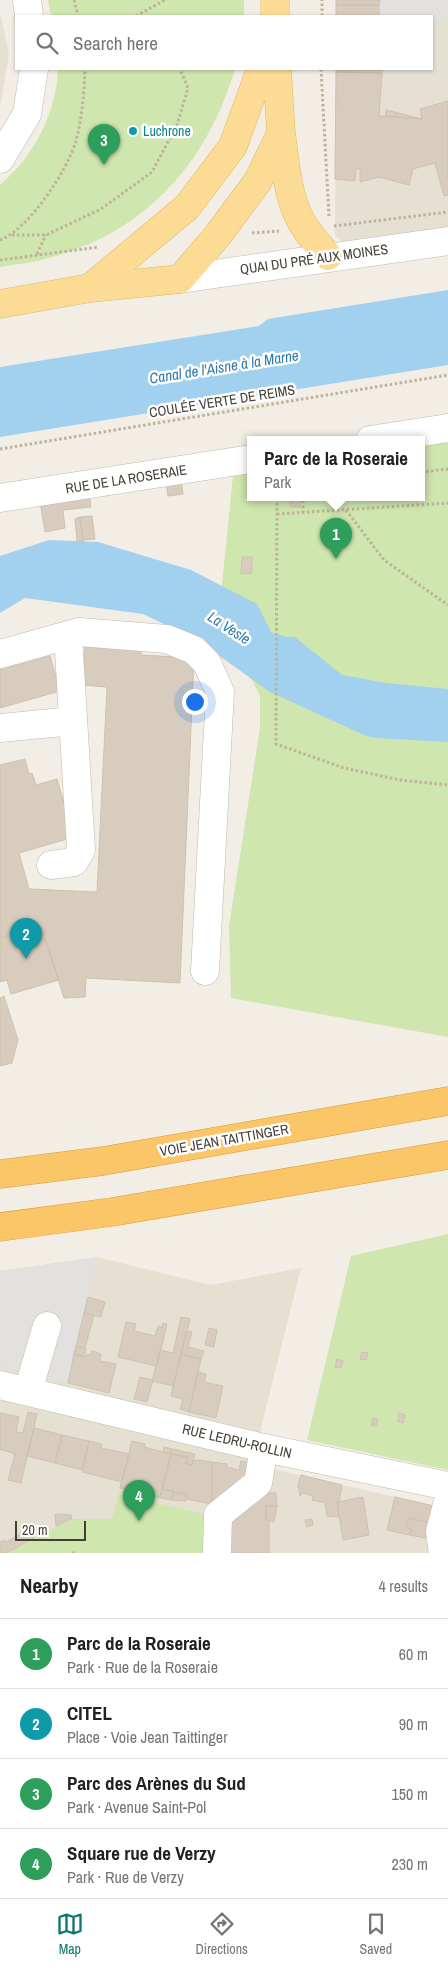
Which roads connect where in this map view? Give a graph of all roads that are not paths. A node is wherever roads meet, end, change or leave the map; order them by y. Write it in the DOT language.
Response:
graph roads {
  1 [pos="27,0"];
  2 [pos="275,0"];
  3 [pos="30,15"];
  4 [pos="275,15"];
  5 [pos="34,70"];
  6 [pos="261,70"];
  7 [pos="277,70"];
  8 [pos="281,133"];
  9 [pos="0,159"];
  10 [pos="448,241"];
  11 [pos="328,256"];
  12 [pos="180,279"];
  13 [pos="90,288"];
  14 [pos="0,304"];
  15 [pos="448,428"];
  16 [pos="396,436"];
  17 [pos="247,460"];
  18 [pos="0,498"];
  19 [pos="68,635"];
  20 [pos="0,654"];
  21 [pos="73,721"];
  22 [pos="0,728"];
  23 [pos="51,864"];
  24 [pos="205,971"];
  25 [pos="448,1101"];
  26 [pos="448,1155"];
  27 [pos="0,1174"];
  28 [pos="0,1226"];
  29 [pos="47,1326"];
  30 [pos="0,1385"];
  31 [pos="28,1391"];
  32 [pos="264,1448"];
  33 [pos="448,1486"];
  34 [pos="448,1501"];
  35 [pos="217,1553"];
  36 [pos="443,1553"];
  1 -- 3 [label="street"];
  2 -- 4 [label="main road"];
  5 -- 9 [label="street"];
  6 -- 13 [label="main road"];
  7 -- 8 [label="main road"];
  8 -- 11 [label="main road"];
  8 -- 12 [label="main road"];
  10 -- 11 [label="street, QUAI DU PRÉ AUX MOINES"];
  11 -- 12 [label="street, QUAI DU PRÉ AUX MOINES"];
  12 -- 13 [label="main road"];
  13 -- 14 [label="main road"];
  15 -- 16 [label="street"];
  17 -- 18 [label="street, RUE DE LA ROSERAIE"];
  19 -- 20 [label="street"];
  19 -- 21 [label="street"];
  19 -- 24 [label="street"];
  21 -- 22 [label="street"];
  21 -- 23 [label="street"];
  25 -- 27 [label="highway, VOIE JEAN TAITTINGER"];
  26 -- 28 [label="highway"];
  29 -- 31 [label="street"];
  30 -- 31 [label="street, RUE LEDRU-ROLLIN"];
  31 -- 32 [label="street, RUE LEDRU-ROLLIN"];
  32 -- 33 [label="street, RUE LEDRU-ROLLIN"];
  32 -- 35 [label="street"];
  34 -- 36 [label="street"];
}
